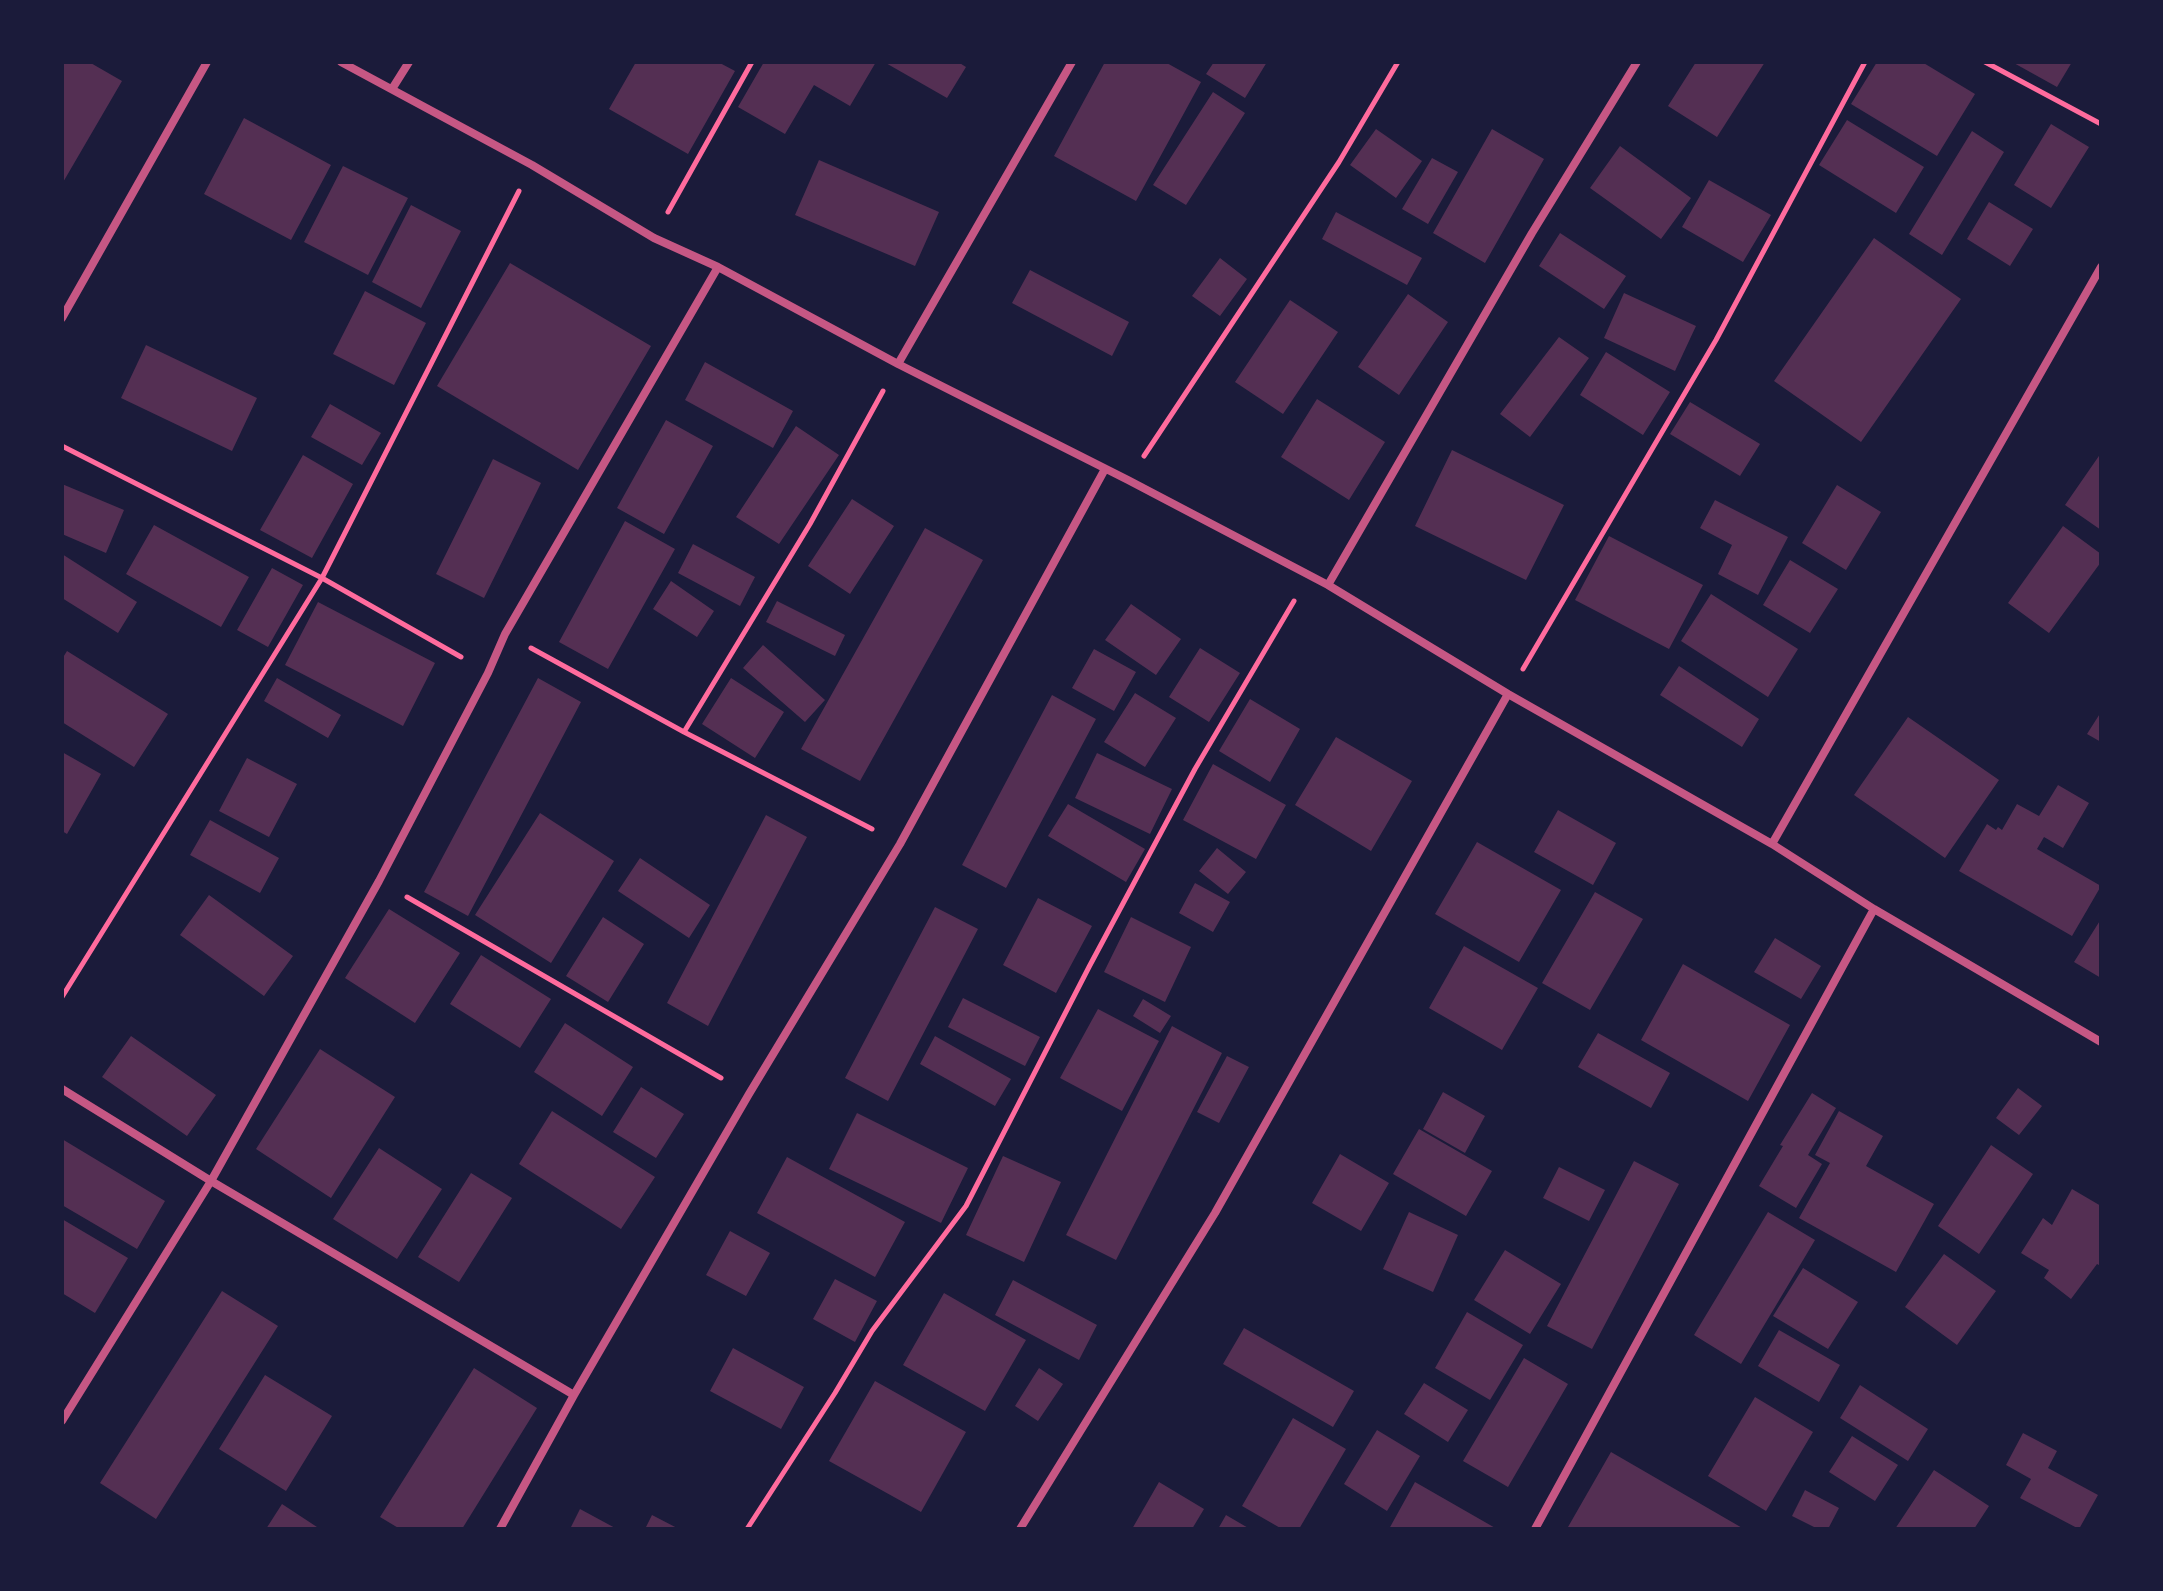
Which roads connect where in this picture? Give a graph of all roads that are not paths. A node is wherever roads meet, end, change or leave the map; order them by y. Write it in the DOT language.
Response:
graph roads {
  1 [pos="207,62"];
  2 [pos="341,62"];
  3 [pos="409,62"];
  4 [pos="1072,62"];
  5 [pos="1637,62"];
  6 [pos="392,89"];
  7 [pos="718,267"];
  8 [pos="2101,267"];
  9 [pos="62,318"];
  10 [pos="898,364"];
  11 [pos="1105,469"];
  12 [pos="1328,585"];
  13 [pos="1508,694"];
  14 [pos="1772,844"];
  15 [pos="1874,909"];
  16 [pos="2101,1042"];
  17 [pos="62,1089"];
  18 [pos="211,1181"];
  19 [pos="574,1395"];
  20 [pos="62,1421"];
  21 [pos="500,1529"];
  22 [pos="1020,1529"];
  23 [pos="1535,1529"];
  1 -- 9 [label="street"];
  2 -- 6 [label="street"];
  3 -- 6 [label="street"];
  4 -- 10 [label="street"];
  5 -- 12 [label="street"];
  6 -- 7 [label="street"];
  7 -- 10 [label="street"];
  7 -- 18 [label="street"];
  8 -- 14 [label="street"];
  10 -- 11 [label="street"];
  11 -- 12 [label="street"];
  11 -- 19 [label="street"];
  12 -- 13 [label="street"];
  13 -- 14 [label="street"];
  13 -- 22 [label="street"];
  14 -- 15 [label="street"];
  15 -- 16 [label="street"];
  15 -- 23 [label="street"];
  17 -- 18 [label="street"];
  18 -- 19 [label="street"];
  18 -- 20 [label="street"];
  19 -- 21 [label="street"];
}
